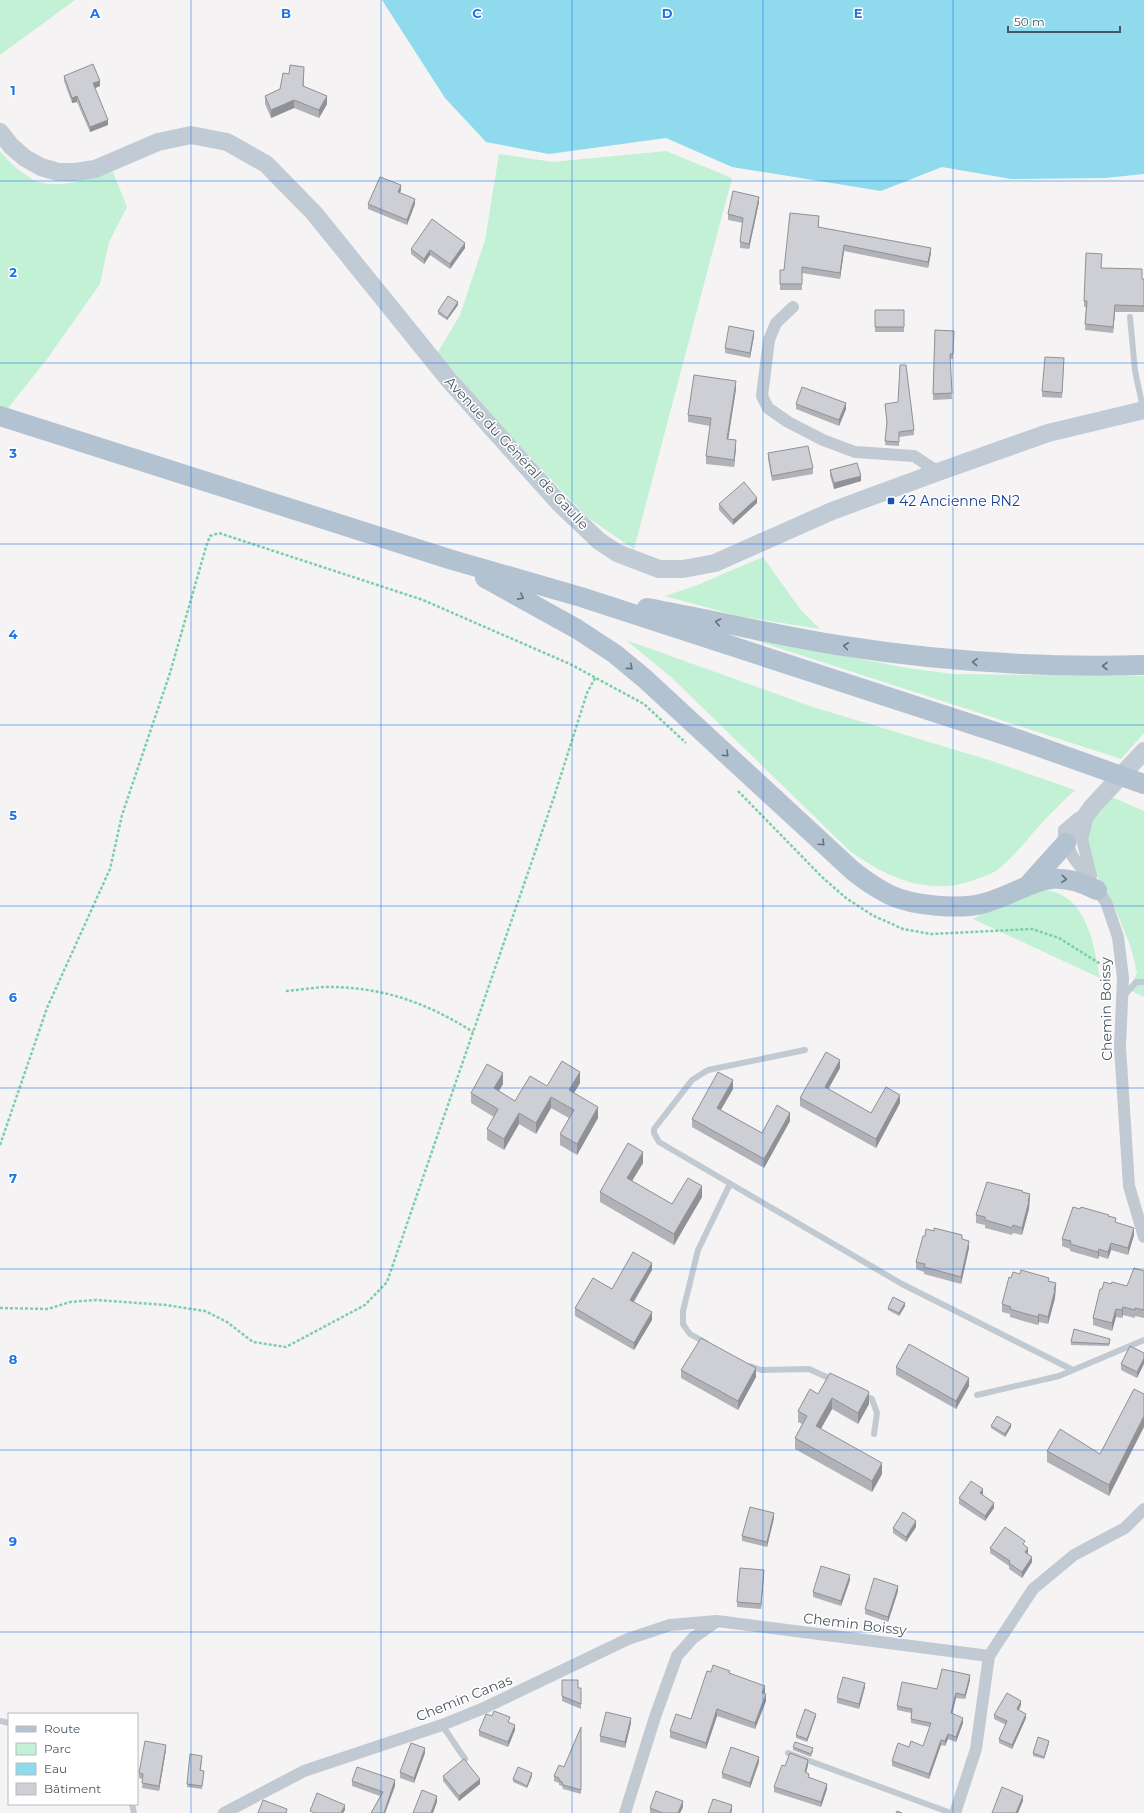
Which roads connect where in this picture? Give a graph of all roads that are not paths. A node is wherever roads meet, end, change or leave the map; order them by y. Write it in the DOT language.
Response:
graph roads {
  1 [pos="0,132"];
  2 [pos="794,307"];
  3 [pos="1130,318"];
  4 [pos="1144,410"];
  5 [pos="0,416"];
  6 [pos="938,472"];
  7 [pos="450,559"];
  8 [pos="581,597"];
  9 [pos="1144,665"];
  10 [pos="1144,751"];
  11 [pos="1144,784"];
  12 [pos="1092,807"];
  13 [pos="1066,843"];
  14 [pos="1030,883"];
  15 [pos="1097,890"];
  16 [pos="1144,982"];
  17 [pos="1122,998"];
  18 [pos="805,1050"];
  19 [pos="730,1184"];
  20 [pos="1144,1237"];
  21 [pos="1144,1340"];
  22 [pos="716,1348"];
  23 [pos="741,1361"];
  24 [pos="1073,1370"];
  25 [pos="837,1382"];
  26 [pos="858,1392"];
  27 [pos="977,1395"];
  28 [pos="874,1434"];
  29 [pos="1144,1509"];
  30 [pos="717,1621"];
  31 [pos="989,1656"];
  32 [pos="442,1725"];
  33 [pos="788,1753"];
  34 [pos="465,1759"];
  35 [pos="224,1813"];
  36 [pos="625,1813"];
  37 [pos="951,1813"];
  38 [pos="955,1813"];
  1 -- 6 [label="main road, Avenue du Général de Gaulle"];
  2 -- 6 [label="street"];
  3 -- 4 [label="lane"];
  4 -- 6 [label="main road, Avenue du Général de Gaulle"];
  5 -- 7 [label="main road"];
  7 -- 8 [label="main road"];
  7 -- 14 [label="main road, one-way"];
  9 -- 8 [label="main road, one-way"];
  8 -- 11 [label="main road"];
  10 -- 12 [label="main road"];
  12 -- 13 [label="main road"];
  12 -- 15 [label="street"];
  13 -- 14 [label="main road"];
  13 -- 15 [label="street, Chemin Boissy"];
  14 -- 15 [label="main road, one-way"];
  15 -- 17 [label="street, Chemin Boissy"];
  16 -- 17 [label="lane"];
  17 -- 20 [label="street, Chemin Boissy"];
  18 -- 19 [label="lane"];
  19 -- 22 [label="lane"];
  19 -- 24 [label="lane"];
  21 -- 24 [label="lane"];
  23 -- 25 [label="lane"];
  24 -- 27 [label="lane"];
  26 -- 28 [label="lane"];
  29 -- 31 [label="street"];
  30 -- 31 [label="street, Chemin Boissy"];
  30 -- 32 [label="street, Chemin Canas"];
  30 -- 36 [label="street"];
  31 -- 38 [label="street"];
  32 -- 34 [label="lane"];
  32 -- 35 [label="street, Chemin Canas"];
  33 -- 37 [label="lane"];
}
